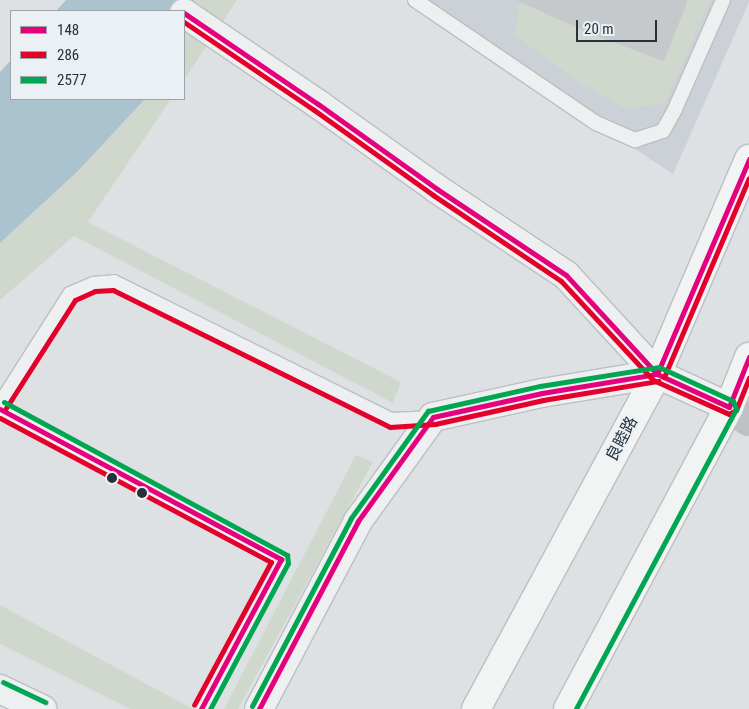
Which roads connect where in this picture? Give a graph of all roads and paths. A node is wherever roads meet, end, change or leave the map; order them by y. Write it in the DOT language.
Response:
graph roads {
  1 [pos="164,0"];
  2 [pos="415,0"];
  3 [pos="723,0"];
  4 [pos="179,10"];
  5 [pos="185,14"];
  6 [pos="749,159"];
  7 [pos="749,357"];
  8 [pos="657,374"];
  9 [pos="0,404"];
  10 [pos="0,409"];
  11 [pos="742,413"];
  12 [pos="433,418"];
  13 [pos="0,689"];
  14 [pos="42,709"];
  15 [pos="200,709"];
  16 [pos="259,709"];
  17 [pos="476,709"];
  18 [pos="568,709"];
  1 -- 4 [label="street"];
  2 -- 3 [label="lane"];
  5 -- 8 [label="street"];
  6 -- 8 [label="main road, 良睦路"];
  7 -- 11 [label="main road"];
  8 -- 11 [label="street"];
  8 -- 12 [label="street"];
  8 -- 17 [label="main road, 良睦路"];
  9 -- 12 [label="lane"];
  10 -- 15 [label="lane"];
  11 -- 18 [label="main road"];
  12 -- 16 [label="street"];
  13 -- 14 [label="street"];
}
